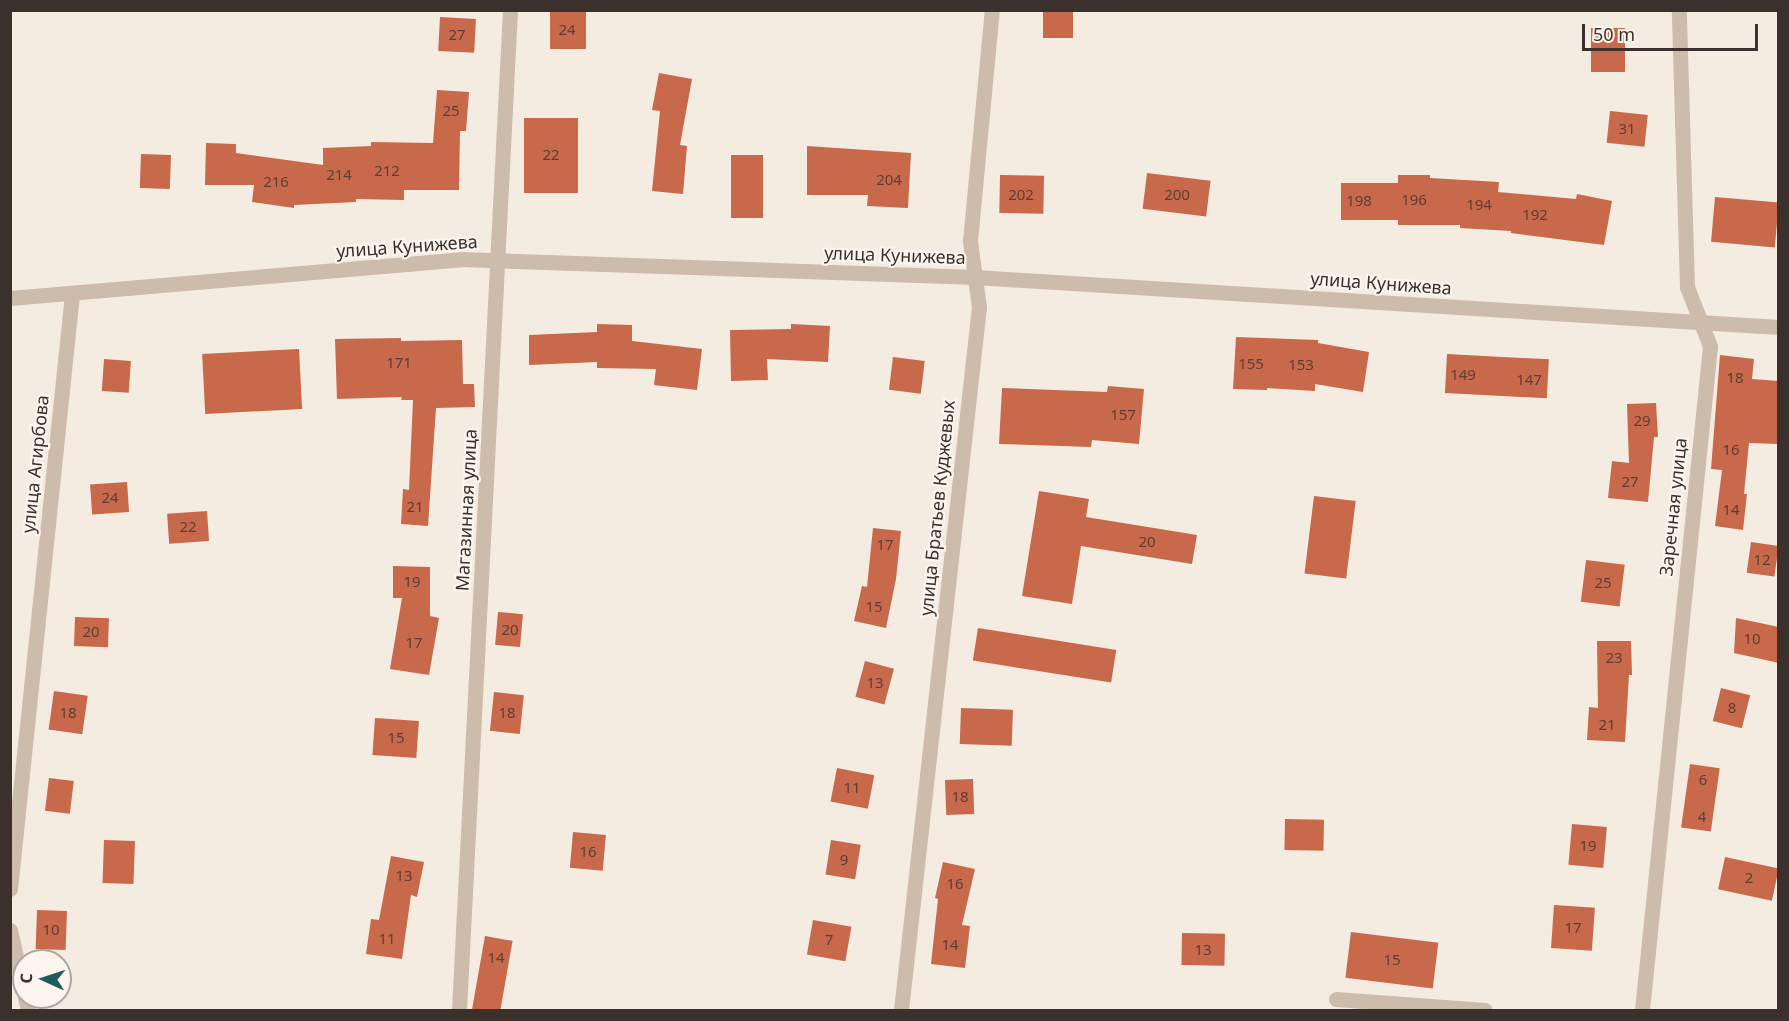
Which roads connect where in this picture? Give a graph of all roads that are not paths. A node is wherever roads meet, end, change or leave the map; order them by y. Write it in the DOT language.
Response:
graph roads {
  1 [pos="510,10"];
  2 [pos="992,10"];
  3 [pos="1679,10"];
  4 [pos="499,260"];
  5 [pos="975,277"];
  6 [pos="72,294"];
  7 [pos="10,298"];
  8 [pos="1701,322"];
  9 [pos="1779,327"];
  10 [pos="10,889"];
  11 [pos="10,930"];
  12 [pos="14,949"];
  13 [pos="1336,999"];
  14 [pos="459,1011"];
  15 [pos="902,1011"];
  16 [pos="1485,1011"];
  17 [pos="1642,1011"];
  1 -- 4 [label="street, Магазинная улица"];
  2 -- 5 [label="street, улица Братьев Куджевых"];
  3 -- 8 [label="street, Заречная улица"];
  4 -- 5 [label="street, улица Кунижева"];
  4 -- 6 [label="street, улица Кунижева"];
  4 -- 14 [label="street, Магазинная улица"];
  5 -- 8 [label="street, улица Кунижева"];
  5 -- 15 [label="street, улица Братьев Куджевых"];
  6 -- 7 [label="street, улица Кунижева"];
  6 -- 10 [label="street, улица Агирбова"];
  8 -- 9 [label="street, улица Кунижева"];
  8 -- 17 [label="street, Заречная улица"];
  11 -- 12 [label="street"];
  13 -- 16 [label="street"];
}
